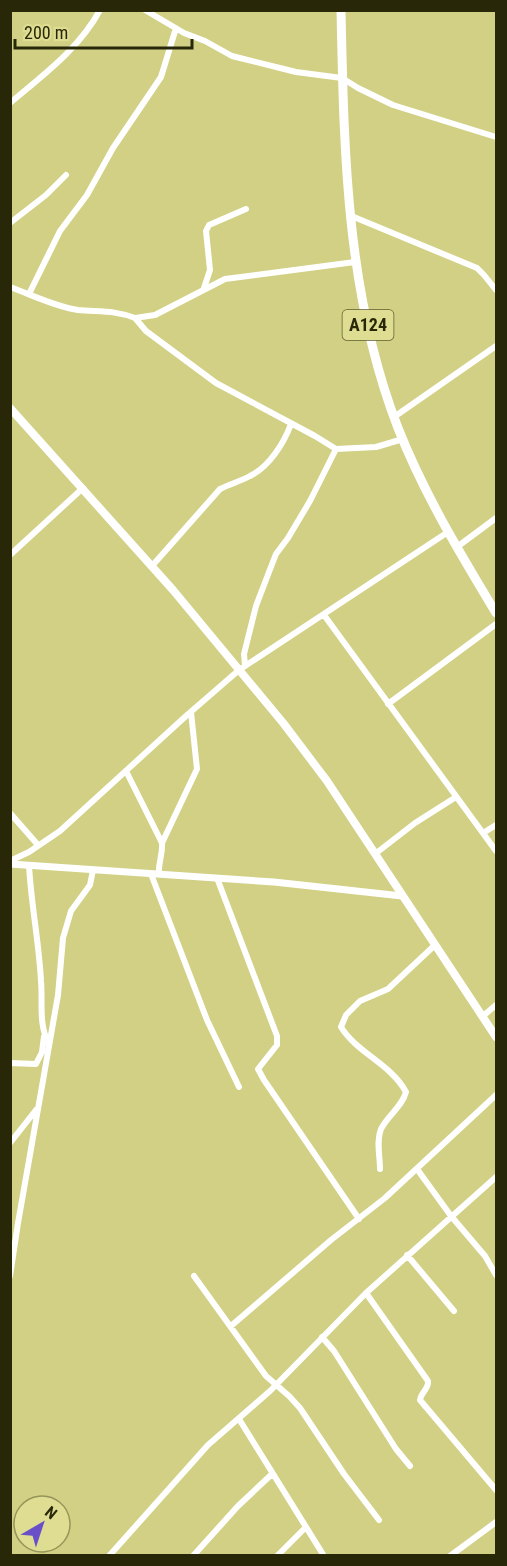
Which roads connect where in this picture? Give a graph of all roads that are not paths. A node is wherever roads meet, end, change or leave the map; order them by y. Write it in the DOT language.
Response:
graph roads {
  1 [pos="100,10"];
  2 [pos="145,10"];
  3 [pos="166,10"];
  4 [pos="341,10"];
  5 [pos="162,19"];
  6 [pos="176,28"];
  7 [pos="342,78"];
  8 [pos="10,103"];
  9 [pos="496,137"];
  10 [pos="66,175"];
  11 [pos="246,209"];
  12 [pos="349,215"];
  13 [pos="10,223"];
  14 [pos="355,262"];
  15 [pos="10,287"];
  16 [pos="204,289"];
  17 [pos="496,290"];
  18 [pos="29,294"];
  19 [pos="135,318"];
  20 [pos="496,346"];
  21 [pos="10,408"];
  22 [pos="394,417"];
  23 [pos="291,424"];
  24 [pos="403,440"];
  25 [pos="336,449"];
  26 [pos="84,488"];
  27 [pos="496,518"];
  28 [pos="448,532"];
  29 [pos="457,547"];
  30 [pos="10,555"];
  31 [pos="152,567"];
  32 [pos="496,613"];
  33 [pos="324,615"];
  34 [pos="496,624"];
  35 [pos="242,668"];
  36 [pos="388,704"];
  37 [pos="191,712"];
  38 [pos="126,771"];
  39 [pos="456,797"];
  40 [pos="10,813"];
  41 [pos="496,825"];
  42 [pos="483,833"];
  43 [pos="162,843"];
  44 [pos="38,845"];
  45 [pos="496,851"];
  46 [pos="375,854"];
  47 [pos="10,862"];
  48 [pos="29,866"];
  49 [pos="93,870"];
  50 [pos="155,874"];
  51 [pos="217,878"];
  52 [pos="402,896"];
  53 [pos="435,945"];
  54 [pos="496,1005"];
  55 [pos="483,1016"];
  56 [pos="44,1035"];
  57 [pos="496,1037"];
  58 [pos="49,1045"];
  59 [pos="10,1063"];
  60 [pos="239,1087"];
  61 [pos="496,1095"];
  62 [pos="38,1108"];
  63 [pos="10,1143"];
  64 [pos="417,1168"];
  65 [pos="380,1169"];
  66 [pos="496,1177"];
  67 [pos="451,1216"];
  68 [pos="359,1219"];
  69 [pos="407,1255"];
  70 [pos="496,1275"];
  71 [pos="10,1276"];
  72 [pos="194,1276"];
  73 [pos="366,1293"];
  74 [pos="454,1311"];
  75 [pos="231,1326"];
  76 [pos="322,1338"];
  77 [pos="276,1385"];
  78 [pos="239,1419"];
  79 [pos="410,1466"];
  80 [pos="272,1474"];
  81 [pos="496,1490"];
  82 [pos="380,1520"];
  83 [pos="496,1522"];
  84 [pos="305,1528"];
  85 [pos="109,1556"];
  86 [pos="193,1556"];
  87 [pos="277,1556"];
  88 [pos="324,1556"];
  89 [pos="450,1556"];
  1 -- 8 [label="street"];
  2 -- 5 [label="street"];
  3 -- 5 [label="street"];
  4 -- 7 [label="highway, A124"];
  5 -- 6 [label="street"];
  6 -- 7 [label="street"];
  6 -- 18 [label="street"];
  7 -- 9 [label="street"];
  7 -- 12 [label="highway, A124"];
  10 -- 13 [label="street"];
  11 -- 16 [label="street"];
  12 -- 14 [label="highway, A124"];
  12 -- 17 [label="street"];
  14 -- 16 [label="street"];
  14 -- 22 [label="highway, A124"];
  15 -- 18 [label="street"];
  16 -- 19 [label="street"];
  18 -- 19 [label="street"];
  19 -- 23 [label="street"];
  20 -- 22 [label="street"];
  21 -- 26 [label="main road"];
  22 -- 24 [label="highway, A124"];
  23 -- 25 [label="street"];
  23 -- 31 [label="street"];
  24 -- 25 [label="street"];
  24 -- 28 [label="highway, A124"];
  25 -- 35 [label="street"];
  26 -- 30 [label="street"];
  26 -- 31 [label="main road"];
  27 -- 29 [label="street"];
  28 -- 29 [label="highway, A124"];
  28 -- 33 [label="street"];
  29 -- 32 [label="highway, A124"];
  31 -- 35 [label="main road"];
  33 -- 35 [label="street"];
  33 -- 36 [label="street"];
  34 -- 36 [label="street"];
  35 -- 37 [label="street"];
  35 -- 46 [label="main road"];
  36 -- 39 [label="street"];
  37 -- 38 [label="street"];
  37 -- 43 [label="street"];
  38 -- 43 [label="street"];
  38 -- 44 [label="street"];
  39 -- 42 [label="street"];
  39 -- 46 [label="street"];
  40 -- 44 [label="street"];
  41 -- 42 [label="street"];
  42 -- 45 [label="street"];
  43 -- 50 [label="street"];
  44 -- 47 [label="street"];
  46 -- 52 [label="main road"];
  47 -- 48 [label="street"];
  48 -- 49 [label="street"];
  48 -- 56 [label="street"];
  49 -- 50 [label="street"];
  49 -- 58 [label="street"];
  50 -- 51 [label="street"];
  50 -- 60 [label="street"];
  51 -- 52 [label="street"];
  51 -- 68 [label="street"];
  52 -- 53 [label="main road"];
  53 -- 55 [label="main road"];
  53 -- 65 [label="street"];
  54 -- 55 [label="street"];
  55 -- 57 [label="main road"];
  56 -- 58 [label="street"];
  56 -- 59 [label="street"];
  58 -- 62 [label="street"];
  61 -- 64 [label="street"];
  62 -- 63 [label="street"];
  62 -- 71 [label="street"];
  64 -- 67 [label="street"];
  64 -- 68 [label="street"];
  66 -- 67 [label="street"];
  67 -- 69 [label="street"];
  67 -- 70 [label="street"];
  68 -- 75 [label="street"];
  69 -- 73 [label="street"];
  69 -- 74 [label="street"];
  72 -- 75 [label="street"];
  73 -- 76 [label="street"];
  73 -- 81 [label="street"];
  75 -- 77 [label="street"];
  76 -- 77 [label="street"];
  76 -- 79 [label="street"];
  77 -- 78 [label="street"];
  77 -- 82 [label="street"];
  78 -- 80 [label="street"];
  78 -- 85 [label="street"];
  80 -- 84 [label="street"];
  80 -- 86 [label="street"];
  83 -- 89 [label="street"];
  84 -- 87 [label="street"];
  84 -- 88 [label="street"];
}
